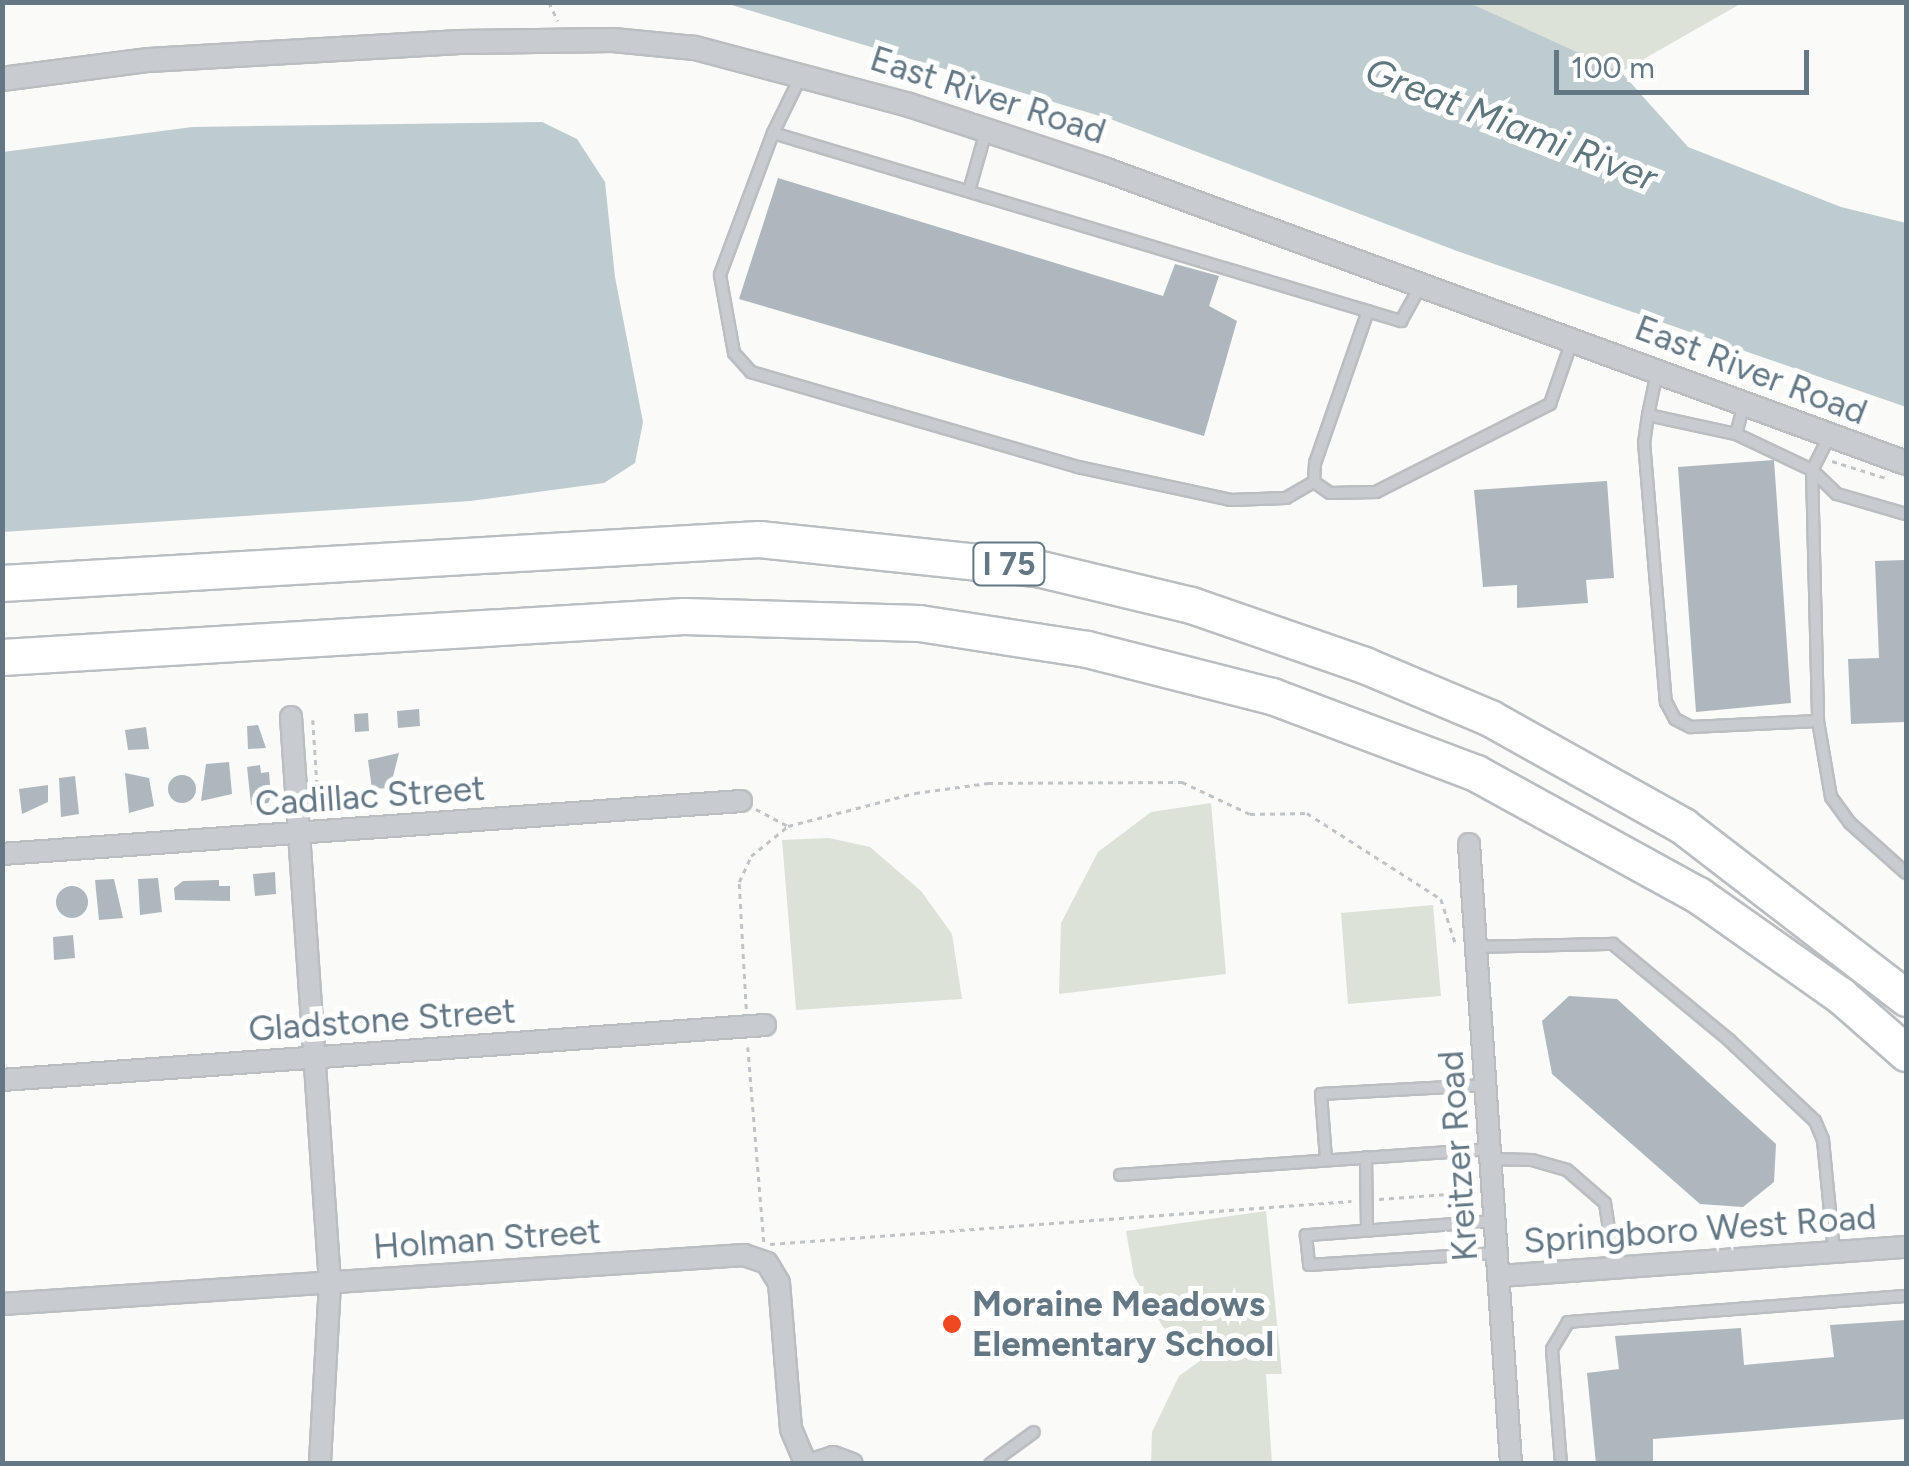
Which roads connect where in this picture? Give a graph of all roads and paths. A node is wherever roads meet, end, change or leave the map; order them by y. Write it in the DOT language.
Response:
graph roads {
  1 [pos="548,2"];
  2 [pos="560,40"];
  3 [pos="802,74"];
  4 [pos="2,79"];
  5 [pos="986,130"];
  6 [pos="773,133"];
  7 [pos="969,191"];
  8 [pos="1421,284"];
  9 [pos="1368,311"];
  10 [pos="1572,340"];
  11 [pos="1657,372"];
  12 [pos="1744,405"];
  13 [pos="1648,415"];
  14 [pos="1736,434"];
  15 [pos="1824,447"];
  16 [pos="1812,470"];
  17 [pos="1898,472"];
  18 [pos="1314,482"];
  19 [pos="1906,514"];
  20 [pos="2,583"];
  21 [pos="2,657"];
  22 [pos="291,717"];
  23 [pos="314,720"];
  24 [pos="1818,721"];
  25 [pos="741,801"];
  26 [pos="319,815"];
  27 [pos="788,826"];
  28 [pos="300,834"];
  29 [pos="1469,844"];
  30 [pos="2,854"];
  31 [pos="1906,873"];
  32 [pos="1467,948"];
  33 [pos="1906,998"];
  34 [pos="756,1026"];
  35 [pos="1906,1053"];
  36 [pos="316,1058"];
  37 [pos="2,1080"];
  38 [pos="1486,1085"];
  39 [pos="1491,1154"];
  40 [pos="1366,1157"];
  41 [pos="1326,1159"];
  42 [pos="1120,1176"];
  43 [pos="1493,1191"];
  44 [pos="1364,1200"];
  45 [pos="1495,1221"];
  46 [pos="1367,1230"];
  47 [pos="1906,1246"];
  48 [pos="760,1251"];
  49 [pos="1834,1253"];
  50 [pos="1498,1254"];
  51 [pos="1615,1269"];
  52 [pos="1499,1276"];
  53 [pos="330,1284"];
  54 [pos="1906,1296"];
  55 [pos="2,1304"];
  56 [pos="1034,1432"];
  57 [pos="320,1464"];
  58 [pos="809,1464"];
  59 [pos="852,1464"];
  60 [pos="990,1464"];
  61 [pos="1511,1464"];
  62 [pos="1561,1464"];
  1 -- 2 [label="path"];
  2 -- 3 [label="street, East River Road"];
  2 -- 4 [label="street, East River Road"];
  3 -- 5 [label="street, East River Road"];
  3 -- 6 [label="lane"];
  5 -- 7 [label="lane"];
  5 -- 8 [label="street, East River Road"];
  6 -- 7 [label="lane"];
  6 -- 18 [label="lane"];
  7 -- 9 [label="lane"];
  8 -- 9 [label="lane"];
  8 -- 10 [label="street, East River Road"];
  9 -- 18 [label="lane"];
  10 -- 11 [label="street, East River Road"];
  10 -- 18 [label="lane"];
  11 -- 12 [label="street, East River Road"];
  11 -- 13 [label="lane"];
  12 -- 14 [label="lane"];
  12 -- 15 [label="street, East River Road"];
  13 -- 14 [label="lane"];
  13 -- 24 [label="lane"];
  14 -- 16 [label="lane"];
  15 -- 16 [label="lane"];
  15 -- 17 [label="street, East River Road"];
  15 -- 17 [label="path"];
  16 -- 19 [label="lane"];
  16 -- 24 [label="lane"];
  20 -- 33 [label="highway, I 75"];
  21 -- 35 [label="highway, I 75"];
  22 -- 28 [label="street"];
  23 -- 26 [label="path"];
  24 -- 31 [label="lane"];
  25 -- 27 [label="path"];
  25 -- 28 [label="street, Cadillac Street"];
  27 -- 32 [label="path"];
  27 -- 34 [label="path"];
  28 -- 30 [label="street, Cadillac Street"];
  28 -- 36 [label="street"];
  29 -- 32 [label="street, Kreitzer Road"];
  32 -- 38 [label="street, Kreitzer Road"];
  32 -- 49 [label="lane"];
  34 -- 36 [label="street, Gladstone Street"];
  34 -- 48 [label="path"];
  36 -- 37 [label="street, Gladstone Street"];
  36 -- 53 [label="street"];
  38 -- 39 [label="street, Kreitzer Road"];
  38 -- 41 [label="lane"];
  39 -- 40 [label="lane"];
  39 -- 43 [label="street, Kreitzer Road"];
  39 -- 51 [label="lane"];
  40 -- 41 [label="lane"];
  40 -- 44 [label="lane"];
  41 -- 42 [label="lane"];
  43 -- 44 [label="path"];
  43 -- 45 [label="street, Kreitzer Road"];
  44 -- 46 [label="lane"];
  44 -- 48 [label="path"];
  45 -- 46 [label="lane"];
  45 -- 50 [label="street, Kreitzer Road"];
  46 -- 50 [label="lane"];
  47 -- 49 [label="street, Springboro West Road"];
  48 -- 53 [label="street, Holman Street"];
  48 -- 58 [label="street"];
  49 -- 51 [label="street, Springboro West Road"];
  50 -- 52 [label="street, Kreitzer Road"];
  51 -- 52 [label="street, Springboro West Road"];
  52 -- 61 [label="street, Kreitzer Road"];
  53 -- 55 [label="street, Holman Street"];
  53 -- 57 [label="street"];
  54 -- 62 [label="lane"];
  56 -- 60 [label="lane"];
  58 -- 59 [label="street"];
}
